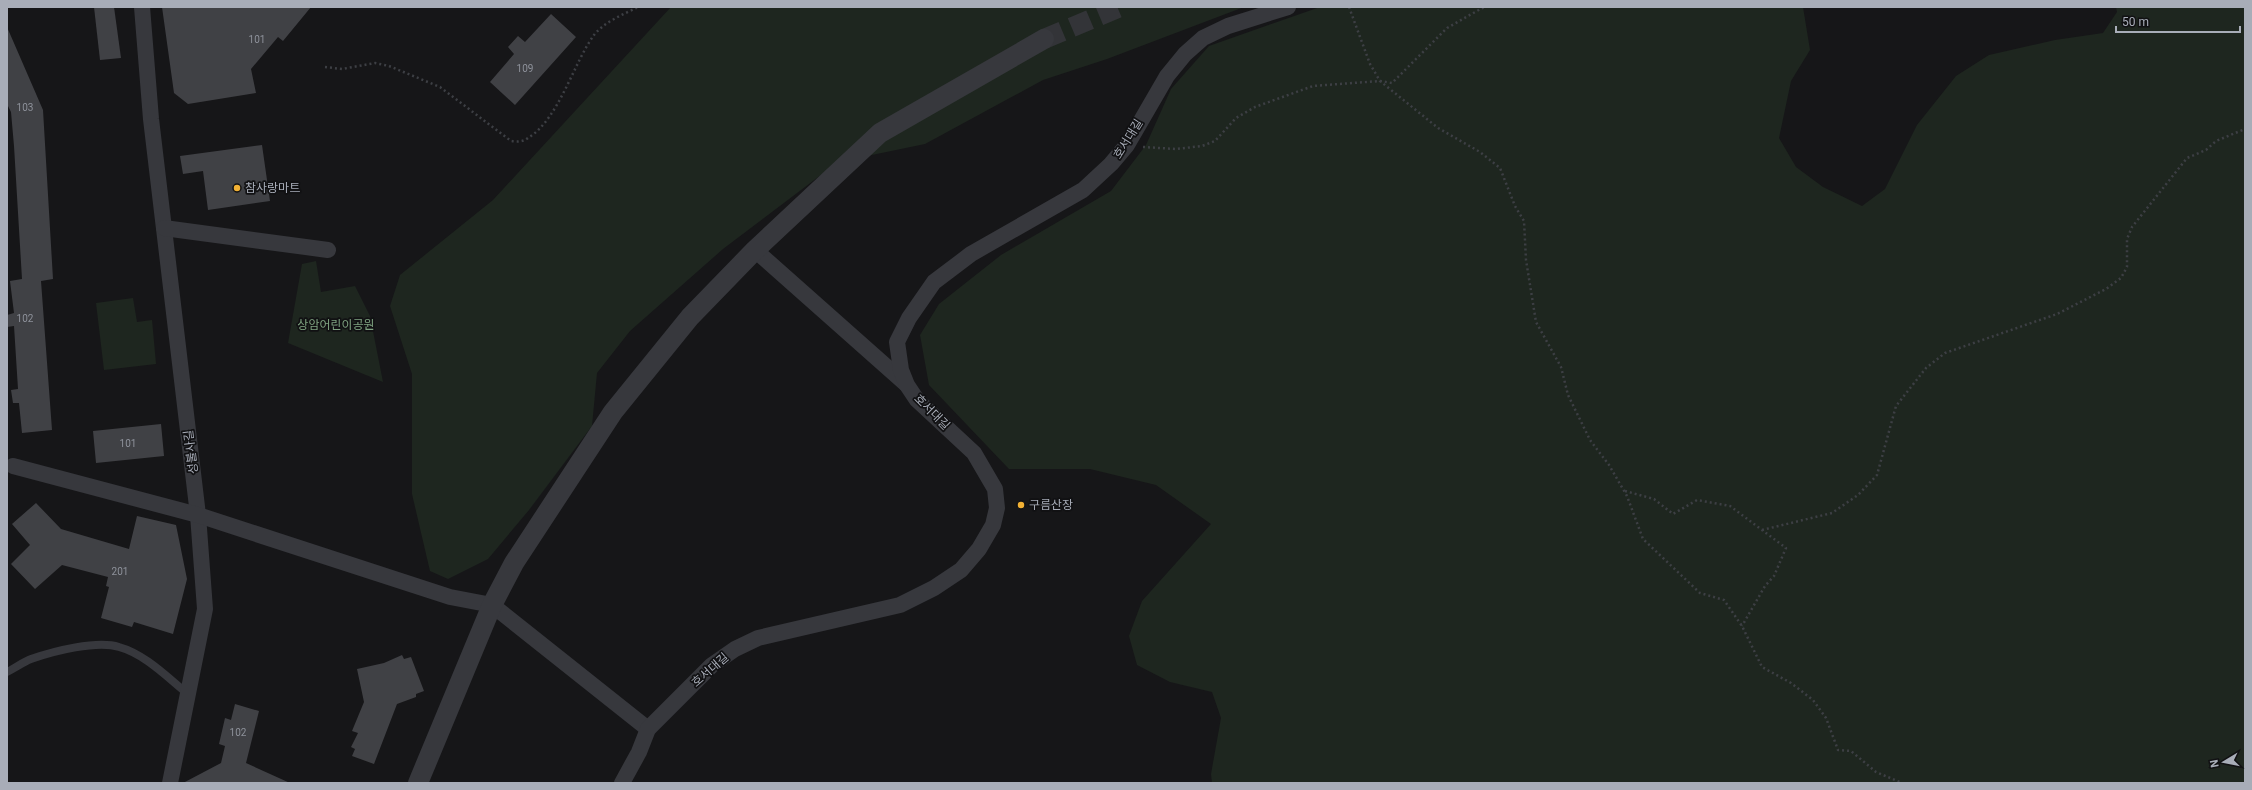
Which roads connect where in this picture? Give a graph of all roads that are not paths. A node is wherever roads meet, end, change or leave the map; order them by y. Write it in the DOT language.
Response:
graph roads {
  1 [pos="142,7"];
  2 [pos="1288,7"];
  3 [pos="1044,40"];
  4 [pos="164,228"];
  5 [pos="328,250"];
  6 [pos="756,250"];
  7 [pos="907,385"];
  8 [pos="13,466"];
  9 [pos="198,515"];
  10 [pos="492,605"];
  11 [pos="7,672"];
  12 [pos="188,694"];
  13 [pos="648,729"];
  14 [pos="170,783"];
  15 [pos="418,783"];
  16 [pos="622,783"];
  1 -- 4 [label="street, 성불사길"];
  2 -- 7 [label="street, 호서대길"];
  3 -- 6 [label="street"];
  4 -- 5 [label="street"];
  4 -- 9 [label="street, 성불사길"];
  6 -- 7 [label="street"];
  6 -- 10 [label="street"];
  7 -- 13 [label="street, 호서대길"];
  8 -- 9 [label="street"];
  9 -- 10 [label="street"];
  9 -- 12 [label="street, 성불사길"];
  10 -- 13 [label="street"];
  10 -- 15 [label="street"];
  11 -- 12 [label="lane"];
  12 -- 14 [label="street, 성불사길"];
  13 -- 16 [label="street, 호서대길"];
}
